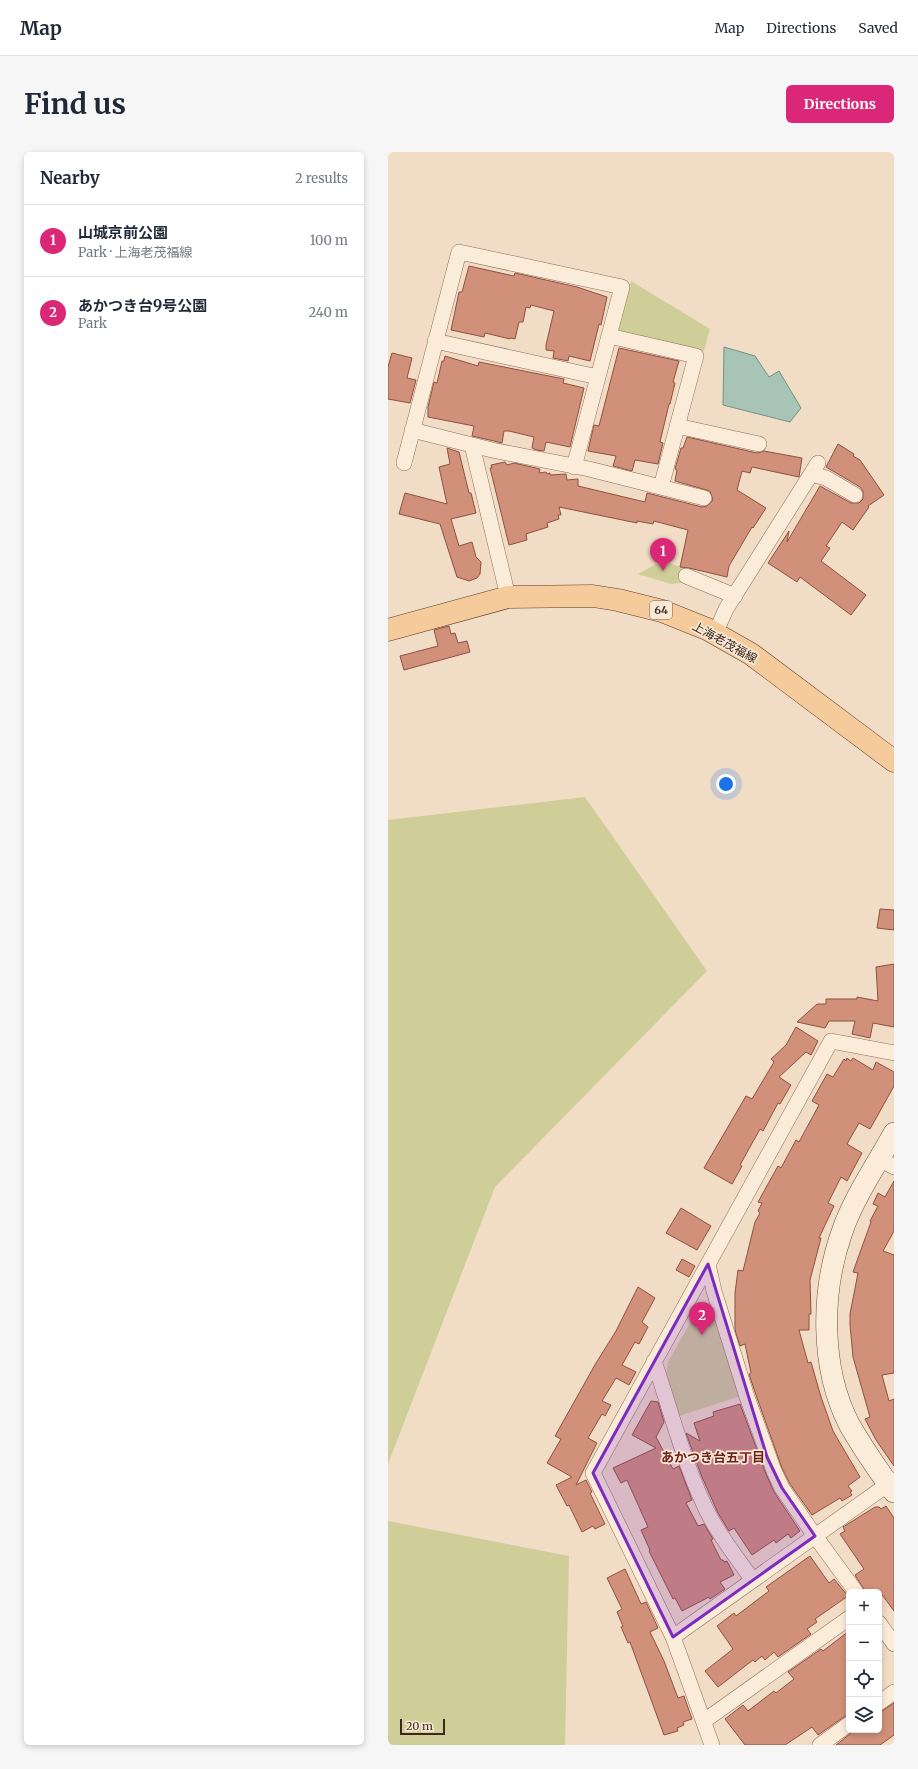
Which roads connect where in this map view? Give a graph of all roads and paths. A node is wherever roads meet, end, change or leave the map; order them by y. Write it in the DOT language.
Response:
graph roads {
  1 [pos="609,336"];
  2 [pos="435,340"];
  3 [pos="598,377"];
  4 [pos="677,426"];
  5 [pos="412,430"];
  6 [pos="759,444"];
  7 [pos="472,445"];
  8 [pos="404,463"];
  9 [pos="574,467"];
  10 [pos="661,487"];
  11 [pos="855,495"];
  12 [pos="704,498"];
  13 [pos="686,576"];
  14 [pos="735,596"];
  15 [pos="508,597"];
  16 [pos="388,630"];
  17 [pos="715,634"];
  18 [pos="894,761"];
  19 [pos="894,1053"];
  20 [pos="894,1133"];
  21 [pos="887,1163"];
  22 [pos="708,1264"];
  23 [pos="654,1361"];
  24 [pos="892,1486"];
  25 [pos="815,1536"];
  26 [pos="753,1580"];
  27 [pos="854,1589"];
  28 [pos="846,1620"];
  29 [pos="880,1625"];
  30 [pos="674,1637"];
  31 [pos="894,1644"];
  32 [pos="894,1692"];
  33 [pos="882,1700"];
  34 [pos="704,1721"];
  35 [pos="846,1726"];
  36 [pos="712,1745"];
  37 [pos="820,1745"];
  1 -- 2 [label="street"];
  1 -- 3 [label="street"];
  1 -- 4 [label="street"];
  2 -- 3 [label="street"];
  2 -- 5 [label="street"];
  3 -- 9 [label="street"];
  4 -- 6 [label="street"];
  4 -- 10 [label="street"];
  5 -- 7 [label="street"];
  5 -- 8 [label="street"];
  7 -- 9 [label="street"];
  7 -- 15 [label="street"];
  9 -- 10 [label="street"];
  10 -- 12 [label="street"];
  11 -- 14 [label="street"];
  13 -- 14 [label="street"];
  14 -- 17 [label="street"];
  15 -- 16 [label="main road, 上海老茂福線 / 64"];
  15 -- 17 [label="main road, 上海老茂福線 / 64"];
  17 -- 18 [label="main road, 上海老茂福線 / 64"];
  19 -- 22 [label="street"];
  20 -- 21 [label="street"];
  21 -- 24 [label="street"];
  22 -- 23 [label="street"];
  22 -- 25 [label="street"];
  23 -- 26 [label="street"];
  23 -- 30 [label="street"];
  24 -- 25 [label="street"];
  25 -- 26 [label="street"];
  25 -- 27 [label="street"];
  26 -- 30 [label="street"];
  28 -- 34 [label="street"];
  29 -- 31 [label="street"];
  30 -- 34 [label="street"];
  32 -- 33 [label="street"];
  34 -- 36 [label="street"];
  35 -- 37 [label="street"];
}
